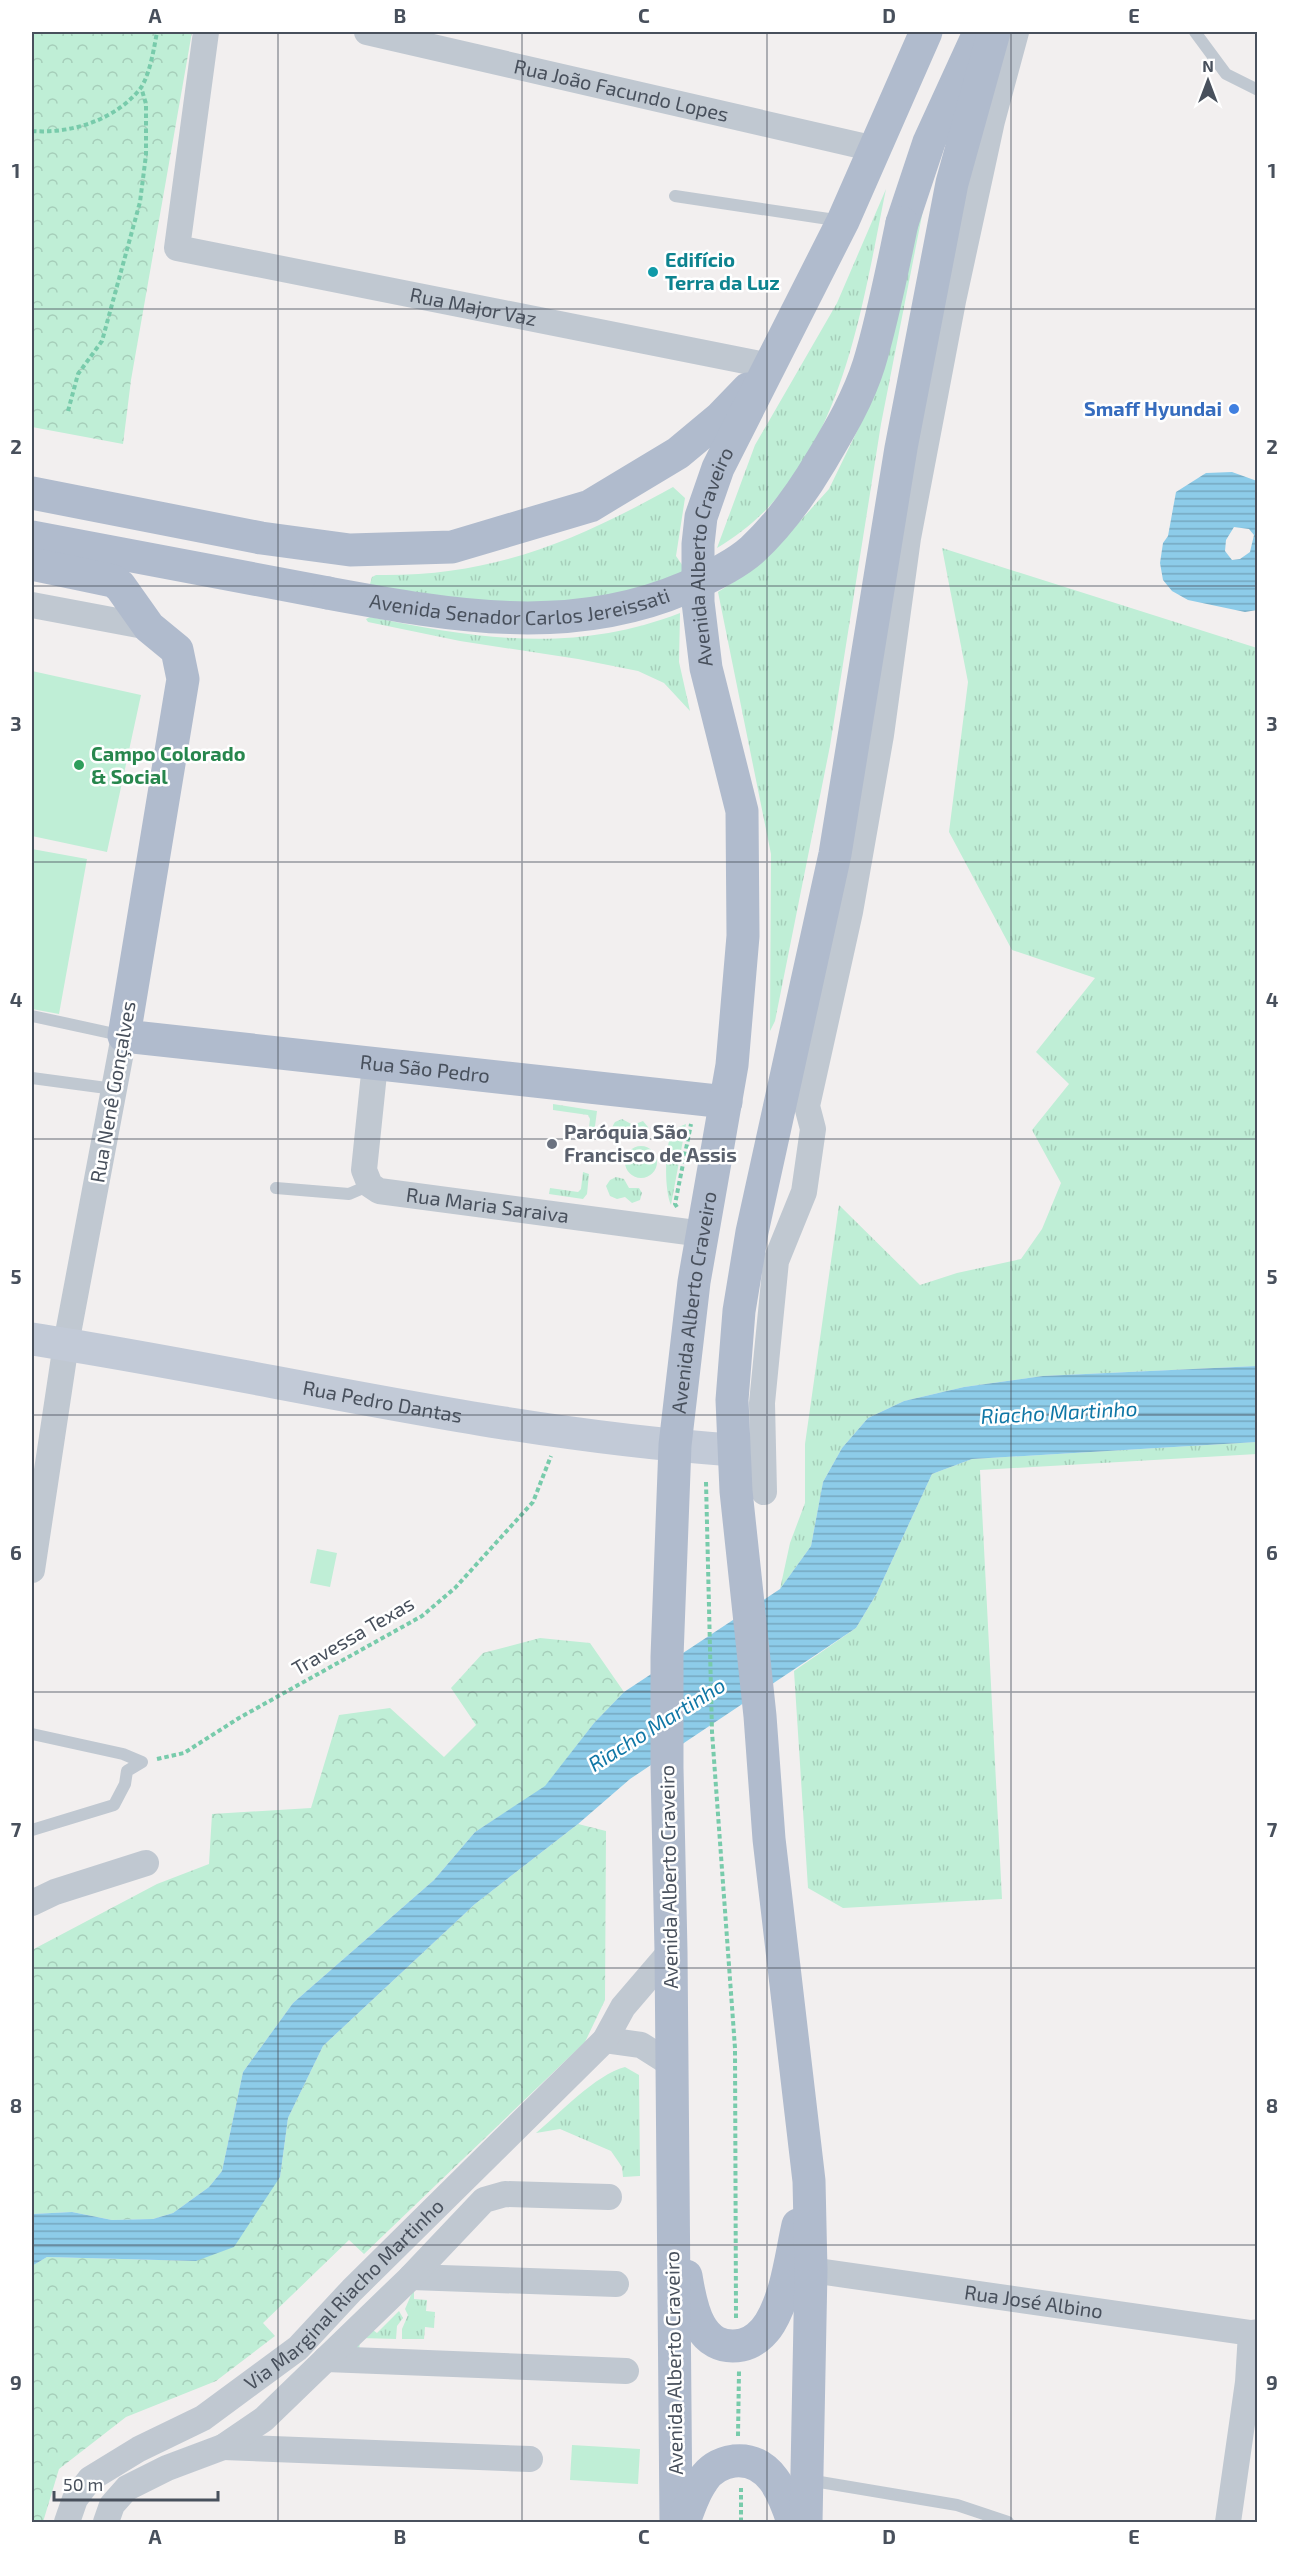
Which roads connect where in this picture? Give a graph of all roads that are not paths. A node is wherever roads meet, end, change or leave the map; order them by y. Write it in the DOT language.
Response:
graph roads {
  1 [pos="206,32"];
  2 [pos="367,32"];
  3 [pos="926,32"];
  4 [pos="980,32"];
  5 [pos="994,32"];
  6 [pos="1016,32"];
  7 [pos="1195,32"];
  8 [pos="1257,90"];
  9 [pos="875,149"];
  10 [pos="675,196"];
  11 [pos="843,221"];
  12 [pos="770,366"];
  13 [pos="32,493"];
  14 [pos="32,537"];
  15 [pos="32,564"];
  16 [pos="32,605"];
  17 [pos="149,627"];
  18 [pos="32,1016"];
  19 [pos="124,1036"];
  20 [pos="375,1064"];
  21 [pos="32,1078"];
  22 [pos="114,1089"];
  23 [pos="726,1102"];
  24 [pos="370,1185"];
  25 [pos="276,1188"];
  26 [pos="693,1224"];
  27 [pos="32,1339"];
  28 [pos="66,1344"];
  29 [pos="675,1445"];
  30 [pos="733,1450"];
  31 [pos="764,1492"];
  32 [pos="32,1570"];
  33 [pos="32,1734"];
  34 [pos="32,1830"];
  35 [pos="146,1863"];
  36 [pos="32,1903"];
  37 [pos="671,1952"];
  38 [pos="605,2040"];
  39 [pos="671,2064"];
  40 [pos="808,2181"];
  41 [pos="609,2196"];
  42 [pos="672,2197"];
  43 [pos="811,2270"];
  44 [pos="411,2277"];
  45 [pos="616,2284"];
  46 [pos="352,2290"];
  47 [pos="376,2311"];
  48 [pos="1254,2332"];
  49 [pos="326,2359"];
  50 [pos="626,2371"];
  51 [pos="1253,2382"];
  52 [pos="223,2447"];
  53 [pos="530,2459"];
  54 [pos="807,2480"];
  55 [pos="67,2523"];
  56 [pos="106,2523"];
  57 [pos="676,2523"];
  58 [pos="684,2523"];
  59 [pos="793,2523"];
  60 [pos="806,2523"];
  61 [pos="1008,2523"];
  62 [pos="1228,2523"];
  1 -- 12 [label="street, Rua Major Vaz"];
  2 -- 9 [label="street, Rua João Facundo Lopes"];
  3 -- 9 [label="main road, Avenida Alberto Craveiro"];
  4 -- 14 [label="main road, Avenida Senador Carlos Jereissati, bridge"];
  5 -- 30 [label="main road"];
  6 -- 31 [label="street"];
  7 -- 8 [label="lane"];
  9 -- 11 [label="main road, Avenida Alberto Craveiro"];
  10 -- 11 [label="lane"];
  11 -- 12 [label="main road, Avenida Alberto Craveiro"];
  12 -- 13 [label="main road"];
  12 -- 23 [label="main road, Avenida Alberto Craveiro"];
  15 -- 17 [label="main road, Rua Nenê Gonçalves"];
  16 -- 17 [label="street"];
  17 -- 19 [label="main road, Rua Nenê Gonçalves"];
  18 -- 19 [label="lane"];
  19 -- 20 [label="main road, Rua São Pedro"];
  19 -- 22 [label="street, Rua Nenê Gonçalves"];
  20 -- 23 [label="main road, Rua São Pedro"];
  20 -- 24 [label="street"];
  21 -- 22 [label="lane"];
  22 -- 28 [label="street, Rua Nenê Gonçalves"];
  23 -- 26 [label="main road, Avenida Alberto Craveiro"];
  24 -- 25 [label="lane"];
  24 -- 26 [label="street, Rua Maria Saraiva"];
  26 -- 29 [label="main road, Avenida Alberto Craveiro"];
  27 -- 28 [label="main road, Rua Pedro Dantas"];
  28 -- 29 [label="main road, Rua Pedro Dantas"];
  28 -- 32 [label="street, Rua Nenê Gonçalves"];
  29 -- 30 [label="main road, Rua Pedro Dantas"];
  29 -- 37 [label="main road, Avenida Alberto Craveiro"];
  30 -- 40 [label="main road"];
  33 -- 34 [label="lane"];
  35 -- 36 [label="street"];
  37 -- 38 [label="street, Via Marginal Riacho Martinho"];
  37 -- 39 [label="main road, Avenida Alberto Craveiro"];
  38 -- 39 [label="street"];
  38 -- 46 [label="street, Via Marginal Riacho Martinho"];
  39 -- 42 [label="main road, Avenida Alberto Craveiro"];
  40 -- 42 [label="main road"];
  40 -- 43 [label="main road"];
  41 -- 44 [label="street"];
  42 -- 57 [label="main road, Avenida Alberto Craveiro"];
  43 -- 48 [label="street, Rua José Albino"];
  43 -- 54 [label="main road"];
  44 -- 45 [label="street"];
  44 -- 47 [label="street"];
  46 -- 47 [label="street"];
  46 -- 55 [label="street, Via Marginal Riacho Martinho"];
  47 -- 49 [label="street"];
  48 -- 51 [label="street"];
  49 -- 50 [label="street"];
  49 -- 52 [label="street"];
  51 -- 62 [label="street"];
  52 -- 53 [label="street"];
  52 -- 56 [label="street"];
  54 -- 60 [label="main road"];
  54 -- 61 [label="lane"];
  58 -- 59 [label="main road"];
}
